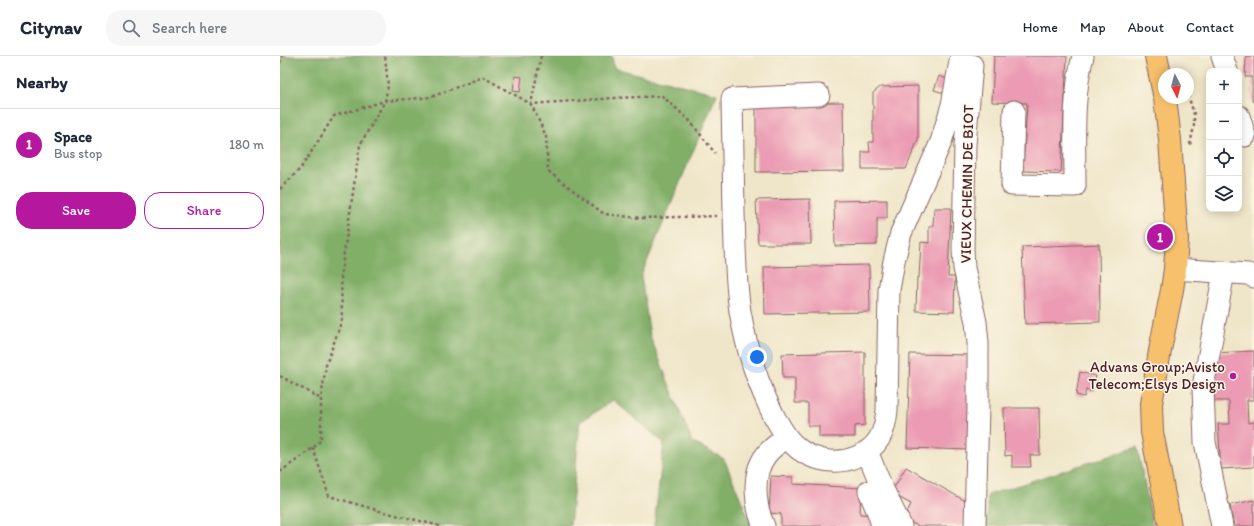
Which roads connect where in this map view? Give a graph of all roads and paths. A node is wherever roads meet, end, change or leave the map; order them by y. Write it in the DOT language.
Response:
graph roads {
  1 [pos="282,56"];
  2 [pos="385,56"];
  3 [pos="541,56"];
  4 [pos="961,56"];
  5 [pos="972,56"];
  6 [pos="1083,56"];
  7 [pos="1156,56"];
  8 [pos="1222,56"];
  9 [pos="280,63"];
  10 [pos="1159,68"];
  11 [pos="1225,68"];
  12 [pos="819,95"];
  13 [pos="385,101"];
  14 [pos="531,104"];
  15 [pos="1166,104"];
  16 [pos="1014,110"];
  17 [pos="1242,126"];
  18 [pos="1245,136"];
  19 [pos="733,175"];
  20 [pos="280,189"];
  21 [pos="734,216"];
  22 [pos="1175,269"];
  23 [pos="1224,272"];
  24 [pos="1254,277"];
  25 [pos="280,376"];
  26 [pos="321,399"];
  27 [pos="787,437"];
  28 [pos="313,448"];
  29 [pos="861,454"];
  30 [pos="280,472"];
  31 [pos="440,526"];
  32 [pos="764,526"];
  33 [pos="882,526"];
  34 [pos="901,526"];
  35 [pos="975,526"];
  36 [pos="1170,526"];
  37 [pos="1222,526"];
  1 -- 9 [label="path"];
  2 -- 13 [label="path"];
  3 -- 14 [label="path"];
  4 -- 29 [label="street"];
  5 -- 35 [label="street, VIEUX CHEMIN DE BIOT"];
  6 -- 16 [label="street"];
  7 -- 10 [label="main road"];
  8 -- 11 [label="street"];
  12 -- 19 [label="street"];
  13 -- 14 [label="path"];
  13 -- 20 [label="path"];
  13 -- 26 [label="path"];
  14 -- 19 [label="path"];
  14 -- 21 [label="path"];
  15 -- 22 [label="main road"];
  17 -- 18 [label="street"];
  19 -- 21 [label="street"];
  21 -- 27 [label="street"];
  22 -- 23 [label="street"];
  22 -- 36 [label="main road"];
  23 -- 24 [label="street"];
  23 -- 37 [label="street"];
  25 -- 26 [label="path"];
  26 -- 28 [label="path"];
  27 -- 29 [label="street"];
  27 -- 32 [label="street"];
  28 -- 30 [label="path"];
  28 -- 31 [label="path"];
  29 -- 33 [label="street"];
  29 -- 34 [label="street"];
}
